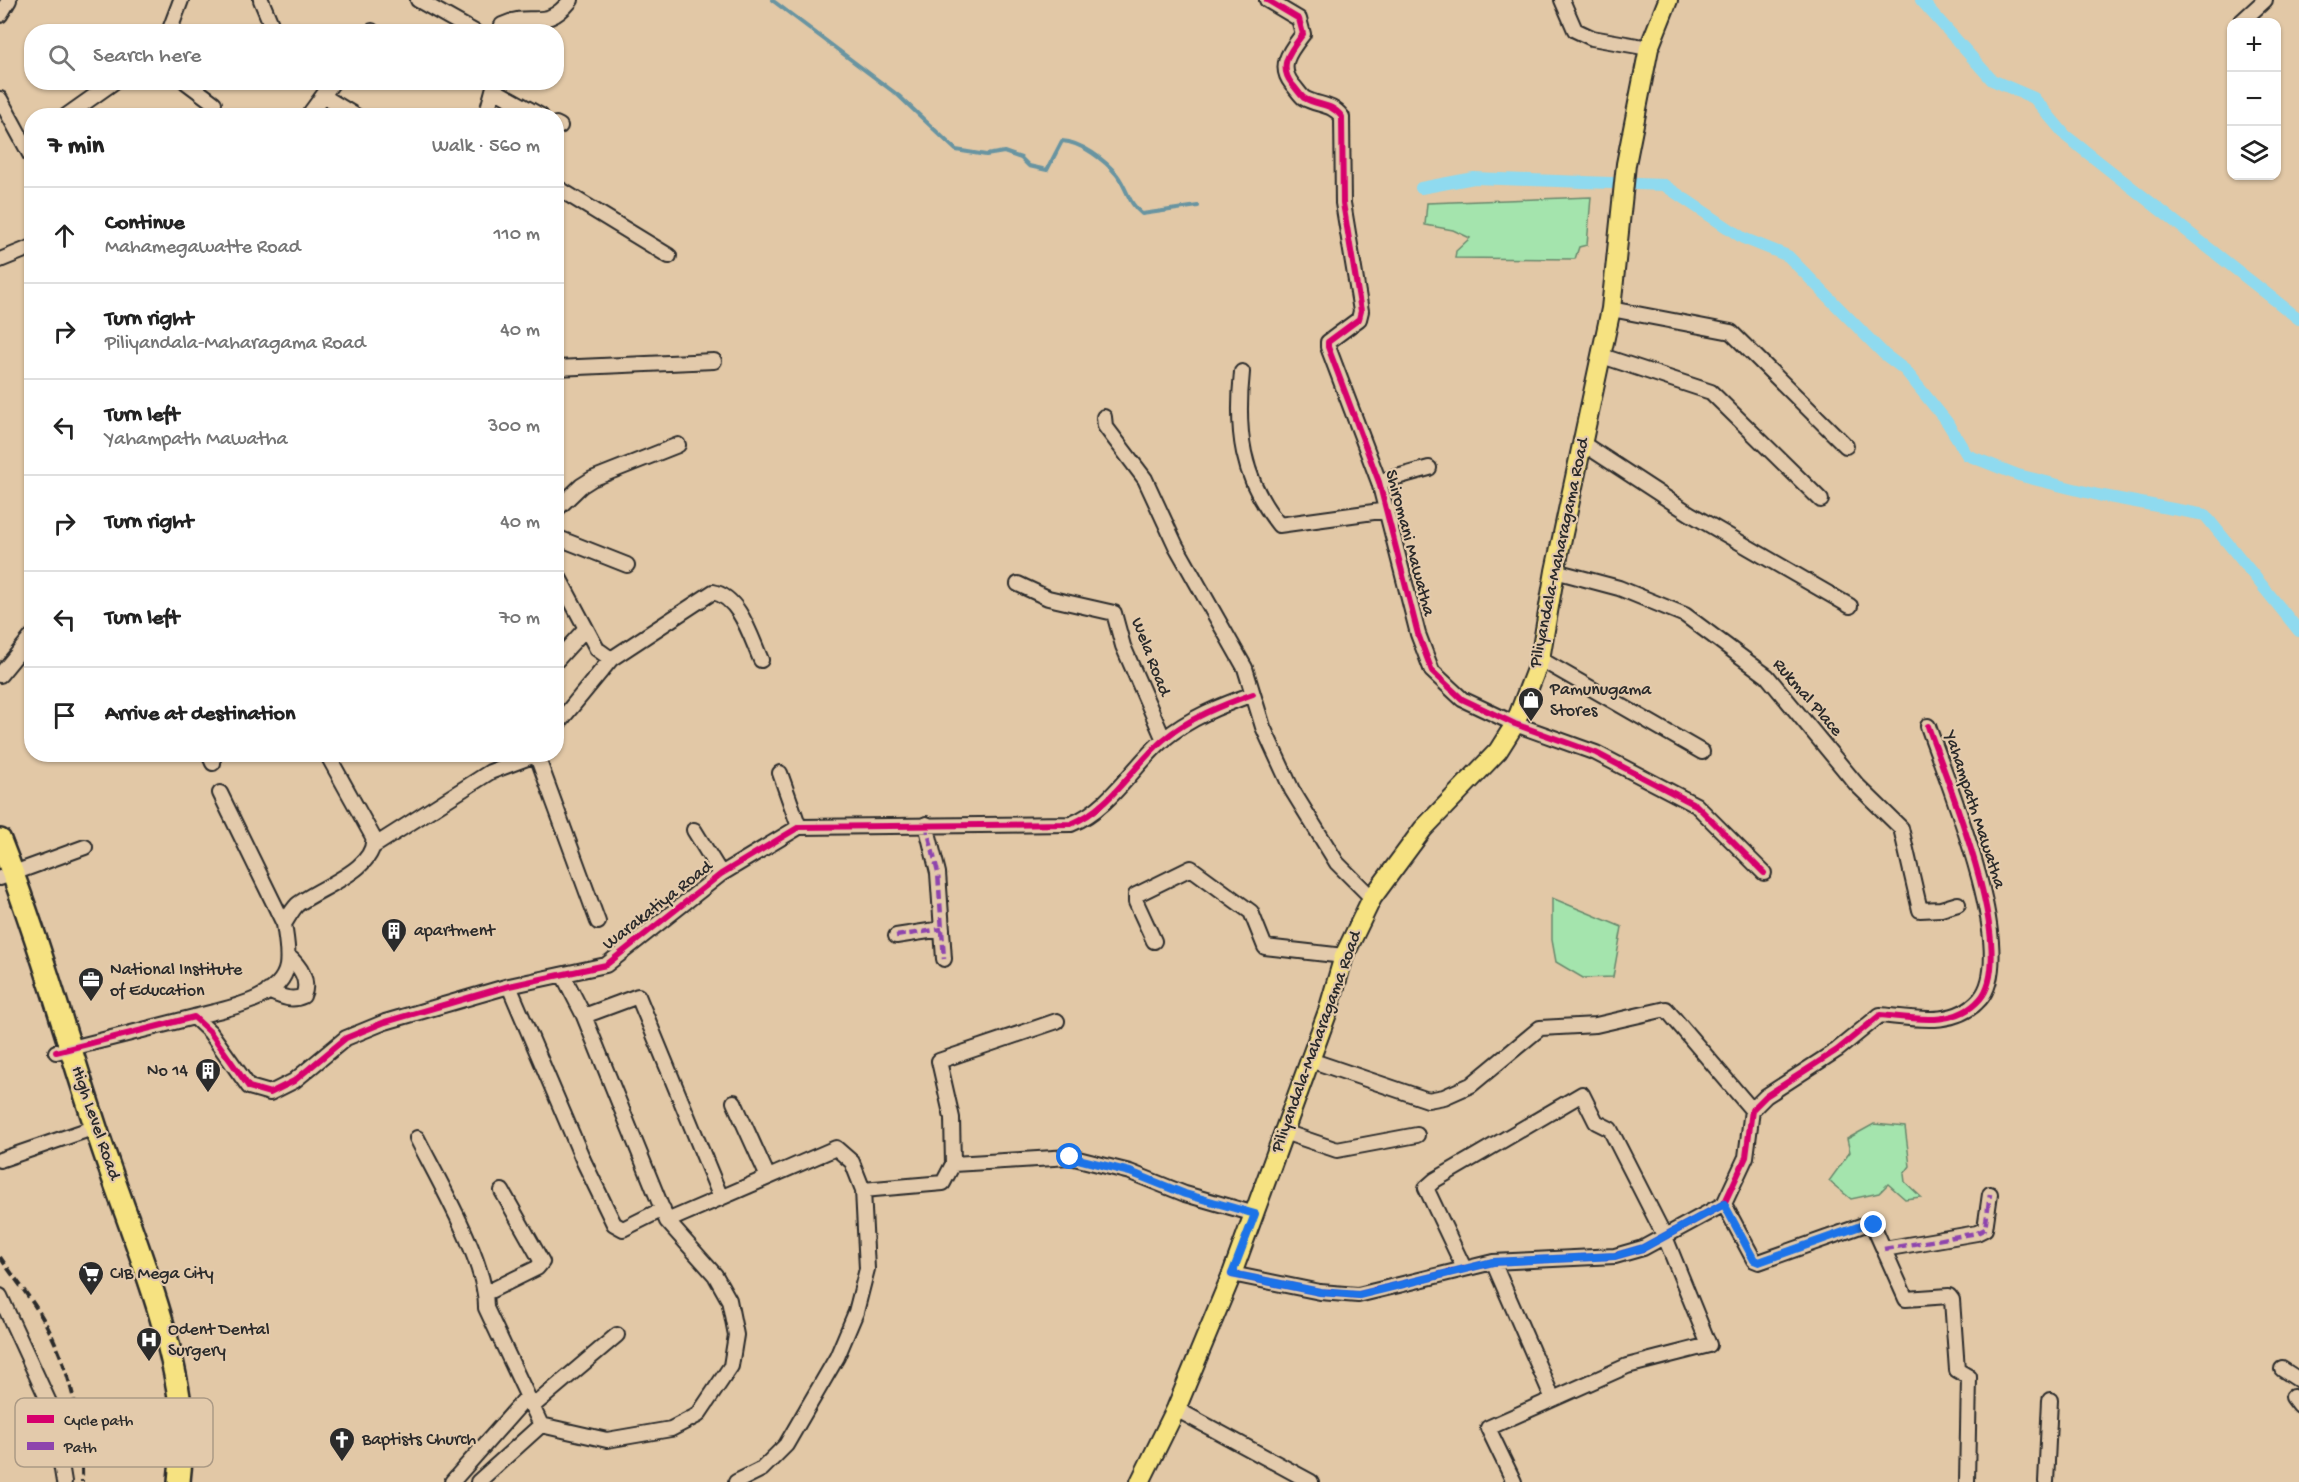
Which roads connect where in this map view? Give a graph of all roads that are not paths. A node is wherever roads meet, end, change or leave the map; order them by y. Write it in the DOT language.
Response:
graph roads {
  1 [pos="9,0"];
  2 [pos="182,0"];
  3 [pos="261,0"];
  4 [pos="418,0"];
  5 [pos="571,0"];
  6 [pos="1267,0"];
  7 [pos="1562,0"];
  8 [pos="1668,0"];
  9 [pos="2265,0"];
  10 [pos="0,15"];
  11 [pos="2245,18"];
  12 [pos="172,24"];
  13 [pos="271,24"];
  14 [pos="462,24"];
  15 [pos="504,24"];
  16 [pos="1649,48"];
  17 [pos="103,90"];
  18 [pos="196,90"];
  19 [pos="327,90"];
  20 [pos="493,90"];
  21 [pos="500,90"];
  22 [pos="323,96"];
  23 [pos="0,99"];
  24 [pos="214,104"];
  25 [pos="77,108"];
  26 [pos="314,108"];
  27 [pos="343,108"];
  28 [pos="488,108"];
  29 [pos="528,108"];
  30 [pos="24,136"];
  31 [pos="564,192"];
  32 [pos="24,250"];
  33 [pos="669,256"];
  34 [pos="0,260"];
  35 [pos="1611,309"];
  36 [pos="1602,356"];
  37 [pos="714,361"];
  38 [pos="564,368"];
  39 [pos="1242,372"];
  40 [pos="1104,417"];
  41 [pos="1582,443"];
  42 [pos="678,446"];
  43 [pos="1846,446"];
  44 [pos="1429,468"];
  45 [pos="1379,482"];
  46 [pos="1821,500"];
  47 [pos="564,502"];
  48 [pos="1388,510"];
  49 [pos="564,540"];
  50 [pos="627,565"];
  51 [pos="1555,571"];
  52 [pos="1018,584"];
  53 [pos="564,589"];
  54 [pos="1850,606"];
  55 [pos="585,629"];
  56 [pos="24,646"];
  57 [pos="564,652"];
  58 [pos="611,659"];
  59 [pos="761,660"];
  60 [pos="1540,660"];
  61 [pos="0,675"];
  62 [pos="1253,694"];
  63 [pos="564,716"];
  64 [pos="1515,724"];
  65 [pos="1928,726"];
  66 [pos="1164,740"];
  67 [pos="1702,752"];
  68 [pos="331,762"];
  69 [pos="518,762"];
  70 [pos="540,762"];
  71 [pos="780,773"];
  72 [pos="220,793"];
  73 [pos="926,824"];
  74 [pos="799,827"];
  75 [pos="693,830"];
  76 [pos="0,840"];
  77 [pos="374,846"];
  78 [pos="85,847"];
  79 [pos="1764,873"];
  80 [pos="721,874"];
  81 [pos="5,876"];
  82 [pos="1372,898"];
  83 [pos="1958,904"];
  84 [pos="598,922"];
  85 [pos="284,924"];
  86 [pos="942,929"];
  87 [pos="896,936"];
  88 [pos="1154,941"];
  89 [pos="288,956"];
  90 [pos="1344,956"];
  91 [pos="944,959"];
  92 [pos="563,975"];
  93 [pos="509,986"];
  94 [pos="268,991"];
  95 [pos="584,1016"];
  96 [pos="194,1017"];
  97 [pos="1057,1021"];
  98 [pos="63,1050"];
  99 [pos="1310,1060"];
  100 [pos="734,1102"];
  101 [pos="1752,1110"];
  102 [pos="84,1131"];
  103 [pos="1284,1132"];
  104 [pos="1417,1135"];
  105 [pos="417,1138"];
  106 [pos="0,1160"];
  107 [pos="953,1164"];
  108 [pos="768,1177"];
  109 [pos="862,1190"];
  110 [pos="502,1191"];
  111 [pos="1990,1194"];
  112 [pos="721,1198"];
  113 [pos="1724,1204"];
  114 [pos="1255,1214"];
  115 [pos="665,1215"];
  116 [pos="1665,1237"];
  117 [pos="1884,1249"];
  118 [pos="1493,1262"];
  119 [pos="1464,1269"];
  120 [pos="1232,1274"];
  121 [pos="486,1293"];
  122 [pos="0,1296"];
  123 [pos="617,1335"];
  124 [pos="166,1338"];
  125 [pos="2282,1369"];
  126 [pos="2299,1380"];
  127 [pos="47,1398"];
  128 [pos="177,1398"];
  129 [pos="1553,1399"];
  130 [pos="2050,1400"];
  131 [pos="529,1403"];
  132 [pos="1176,1409"];
  133 [pos="541,1425"];
  134 [pos="62,1467"];
  135 [pos="174,1467"];
  136 [pos="180,1467"];
  137 [pos="64,1482"];
  138 [pos="167,1482"];
  139 [pos="179,1482"];
  140 [pos="452,1482"];
  141 [pos="478,1482"];
  142 [pos="736,1482"];
  143 [pos="1140,1482"];
  144 [pos="1311,1482"];
  145 [pos="1514,1482"];
  146 [pos="1967,1482"];
  147 [pos="2046,1482"];
  1 -- 10 [label="street"];
  2 -- 12 [label="street"];
  3 -- 13 [label="street"];
  4 -- 14 [label="street"];
  5 -- 15 [label="street"];
  6 -- 45 [label="street, Shiromani Mawatha"];
  7 -- 16 [label="street"];
  8 -- 16 [label="main road, Piliyandala-Maharagama Road"];
  9 -- 11 [label="street"];
  16 -- 35 [label="main road, Piliyandala-Maharagama Road"];
  17 -- 25 [label="street"];
  18 -- 24 [label="street"];
  19 -- 22 [label="street"];
  20 -- 28 [label="street"];
  21 -- 29 [label="street"];
  22 -- 26 [label="street"];
  22 -- 27 [label="street"];
  23 -- 30 [label="street"];
  31 -- 33 [label="street"];
  32 -- 34 [label="street"];
  35 -- 36 [label="main road, Piliyandala-Maharagama Road"];
  35 -- 43 [label="street"];
  36 -- 41 [label="main road, Piliyandala-Maharagama Road"];
  36 -- 46 [label="street"];
  37 -- 38 [label="street"];
  39 -- 48 [label="street"];
  40 -- 62 [label="street"];
  41 -- 51 [label="main road, Piliyandala-Maharagama Road"];
  41 -- 54 [label="street"];
  42 -- 47 [label="street"];
  44 -- 45 [label="street"];
  45 -- 48 [label="street, Shiromani Mawatha"];
  48 -- 64 [label="street, Shiromani Mawatha"];
  49 -- 50 [label="street"];
  51 -- 60 [label="main road, Piliyandala-Maharagama Road"];
  51 -- 83 [label="street, Rukmal Place"];
  52 -- 66 [label="street, Wela Road"];
  53 -- 55 [label="street"];
  55 -- 57 [label="street"];
  55 -- 58 [label="street"];
  56 -- 61 [label="street"];
  58 -- 59 [label="street"];
  58 -- 63 [label="street"];
  60 -- 64 [label="main road, Piliyandala-Maharagama Road"];
  60 -- 67 [label="street"];
  62 -- 66 [label="street, Warakatiya Road"];
  62 -- 82 [label="street"];
  64 -- 79 [label="street, Shiromani Mawatha"];
  64 -- 82 [label="main road, Piliyandala-Maharagama Road"];
  65 -- 101 [label="street, Yahampath Mawatha"];
  66 -- 73 [label="street, Warakatiya Road"];
  68 -- 77 [label="street"];
  69 -- 77 [label="street"];
  70 -- 84 [label="street"];
  71 -- 74 [label="street"];
  72 -- 85 [label="street"];
  73 -- 74 [label="street, Warakatiya Road"];
  73 -- 86 [label="street"];
  74 -- 80 [label="street, Warakatiya Road"];
  75 -- 80 [label="street"];
  76 -- 81 [label="highway, High Level Road"];
  77 -- 85 [label="street"];
  78 -- 81 [label="street"];
  80 -- 92 [label="street, Warakatiya Road"];
  81 -- 98 [label="highway, High Level Road"];
  82 -- 90 [label="main road, Piliyandala-Maharagama Road"];
  85 -- 89 [label="street"];
  86 -- 87 [label="street"];
  86 -- 91 [label="street"];
  88 -- 90 [label="street"];
  89 -- 94 [label="street"];
  89 -- 94 [label="street"];
  90 -- 99 [label="main road, Piliyandala-Maharagama Road"];
  92 -- 93 [label="street, Warakatiya Road"];
  92 -- 95 [label="street"];
  93 -- 96 [label="street, Warakatiya Road"];
  93 -- 115 [label="street"];
  94 -- 96 [label="street"];
  95 -- 112 [label="street"];
  95 -- 115 [label="street"];
  96 -- 98 [label="street"];
  97 -- 107 [label="street"];
  98 -- 102 [label="highway, High Level Road"];
  98 -- 124 [label="highway, High Level Road"];
  99 -- 101 [label="street"];
  99 -- 103 [label="main road, Piliyandala-Maharagama Road"];
  100 -- 108 [label="street"];
  101 -- 113 [label="street"];
  102 -- 106 [label="street"];
  102 -- 124 [label="highway, High Level Road"];
  103 -- 104 [label="street"];
  103 -- 114 [label="main road, Piliyandala-Maharagama Road"];
  105 -- 121 [label="street"];
  107 -- 109 [label="street"];
  107 -- 114 [label="street"];
  108 -- 109 [label="street"];
  108 -- 112 [label="street"];
  109 -- 142 [label="street"];
  110 -- 121 [label="street"];
  111 -- 117 [label="street"];
  112 -- 115 [label="street"];
  113 -- 116 [label="street"];
  113 -- 117 [label="street"];
  114 -- 120 [label="main road, Piliyandala-Maharagama Road"];
  115 -- 133 [label="street"];
  116 -- 118 [label="street"];
  116 -- 119 [label="street"];
  116 -- 129 [label="street"];
  117 -- 146 [label="street"];
  118 -- 119 [label="street"];
  118 -- 129 [label="street"];
  119 -- 120 [label="street"];
  120 -- 132 [label="main road, Piliyandala-Maharagama Road"];
  121 -- 131 [label="street"];
  122 -- 127 [label="street"];
  123 -- 131 [label="street"];
  124 -- 128 [label="highway, High Level Road"];
  125 -- 126 [label="street"];
  129 -- 145 [label="street"];
  130 -- 147 [label="street"];
  131 -- 133 [label="street"];
  131 -- 140 [label="street"];
  132 -- 143 [label="main road, Piliyandala-Maharagama Road"];
  132 -- 144 [label="street"];
  133 -- 141 [label="street"];
  134 -- 137 [label="street"];
  135 -- 138 [label="main road"];
  136 -- 139 [label="highway, High Level Road"];
}
